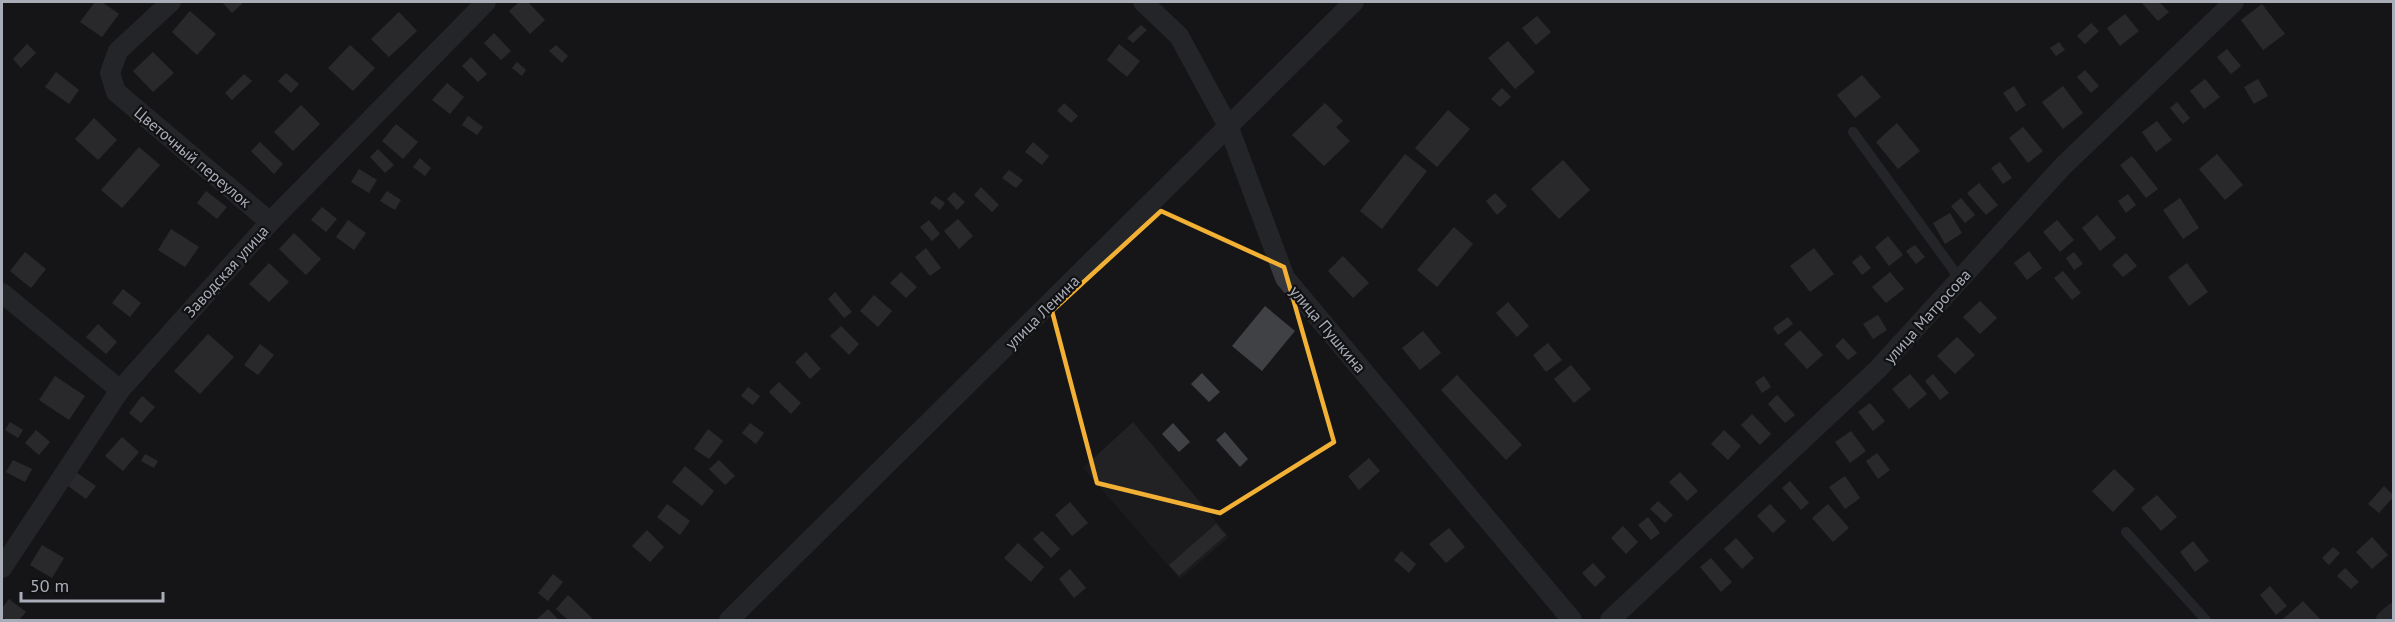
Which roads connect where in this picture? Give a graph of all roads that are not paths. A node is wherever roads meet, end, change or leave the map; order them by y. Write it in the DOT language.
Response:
graph roads {
  1 [pos="171,2"];
  2 [pos="486,2"];
  3 [pos="1143,2"];
  4 [pos="1354,2"];
  5 [pos="2234,2"];
  6 [pos="1229,128"];
  7 [pos="1853,132"];
  8 [pos="270,222"];
  9 [pos="1960,279"];
  10 [pos="2,293"];
  11 [pos="120,390"];
  12 [pos="2126,532"];
  13 [pos="2,568"];
  14 [pos="2394,613"];
  15 [pos="729,621"];
  16 [pos="1572,621"];
  17 [pos="1610,621"];
  18 [pos="2206,621"];
  19 [pos="2386,621"];
  1 -- 8 [label="street, Цветочный переулок"];
  2 -- 8 [label="street, Заводская улица"];
  3 -- 6 [label="street, улица Пушкина"];
  4 -- 6 [label="street, улица Ленина"];
  5 -- 9 [label="street, улица Матросова"];
  6 -- 15 [label="street, улица Ленина"];
  6 -- 16 [label="street, улица Пушкина"];
  7 -- 9 [label="lane"];
  8 -- 11 [label="street, Заводская улица"];
  9 -- 17 [label="street, улица Матросова"];
  10 -- 11 [label="street"];
  11 -- 13 [label="street, Заводская улица"];
  12 -- 18 [label="lane"];
  14 -- 19 [label="street"];
}
